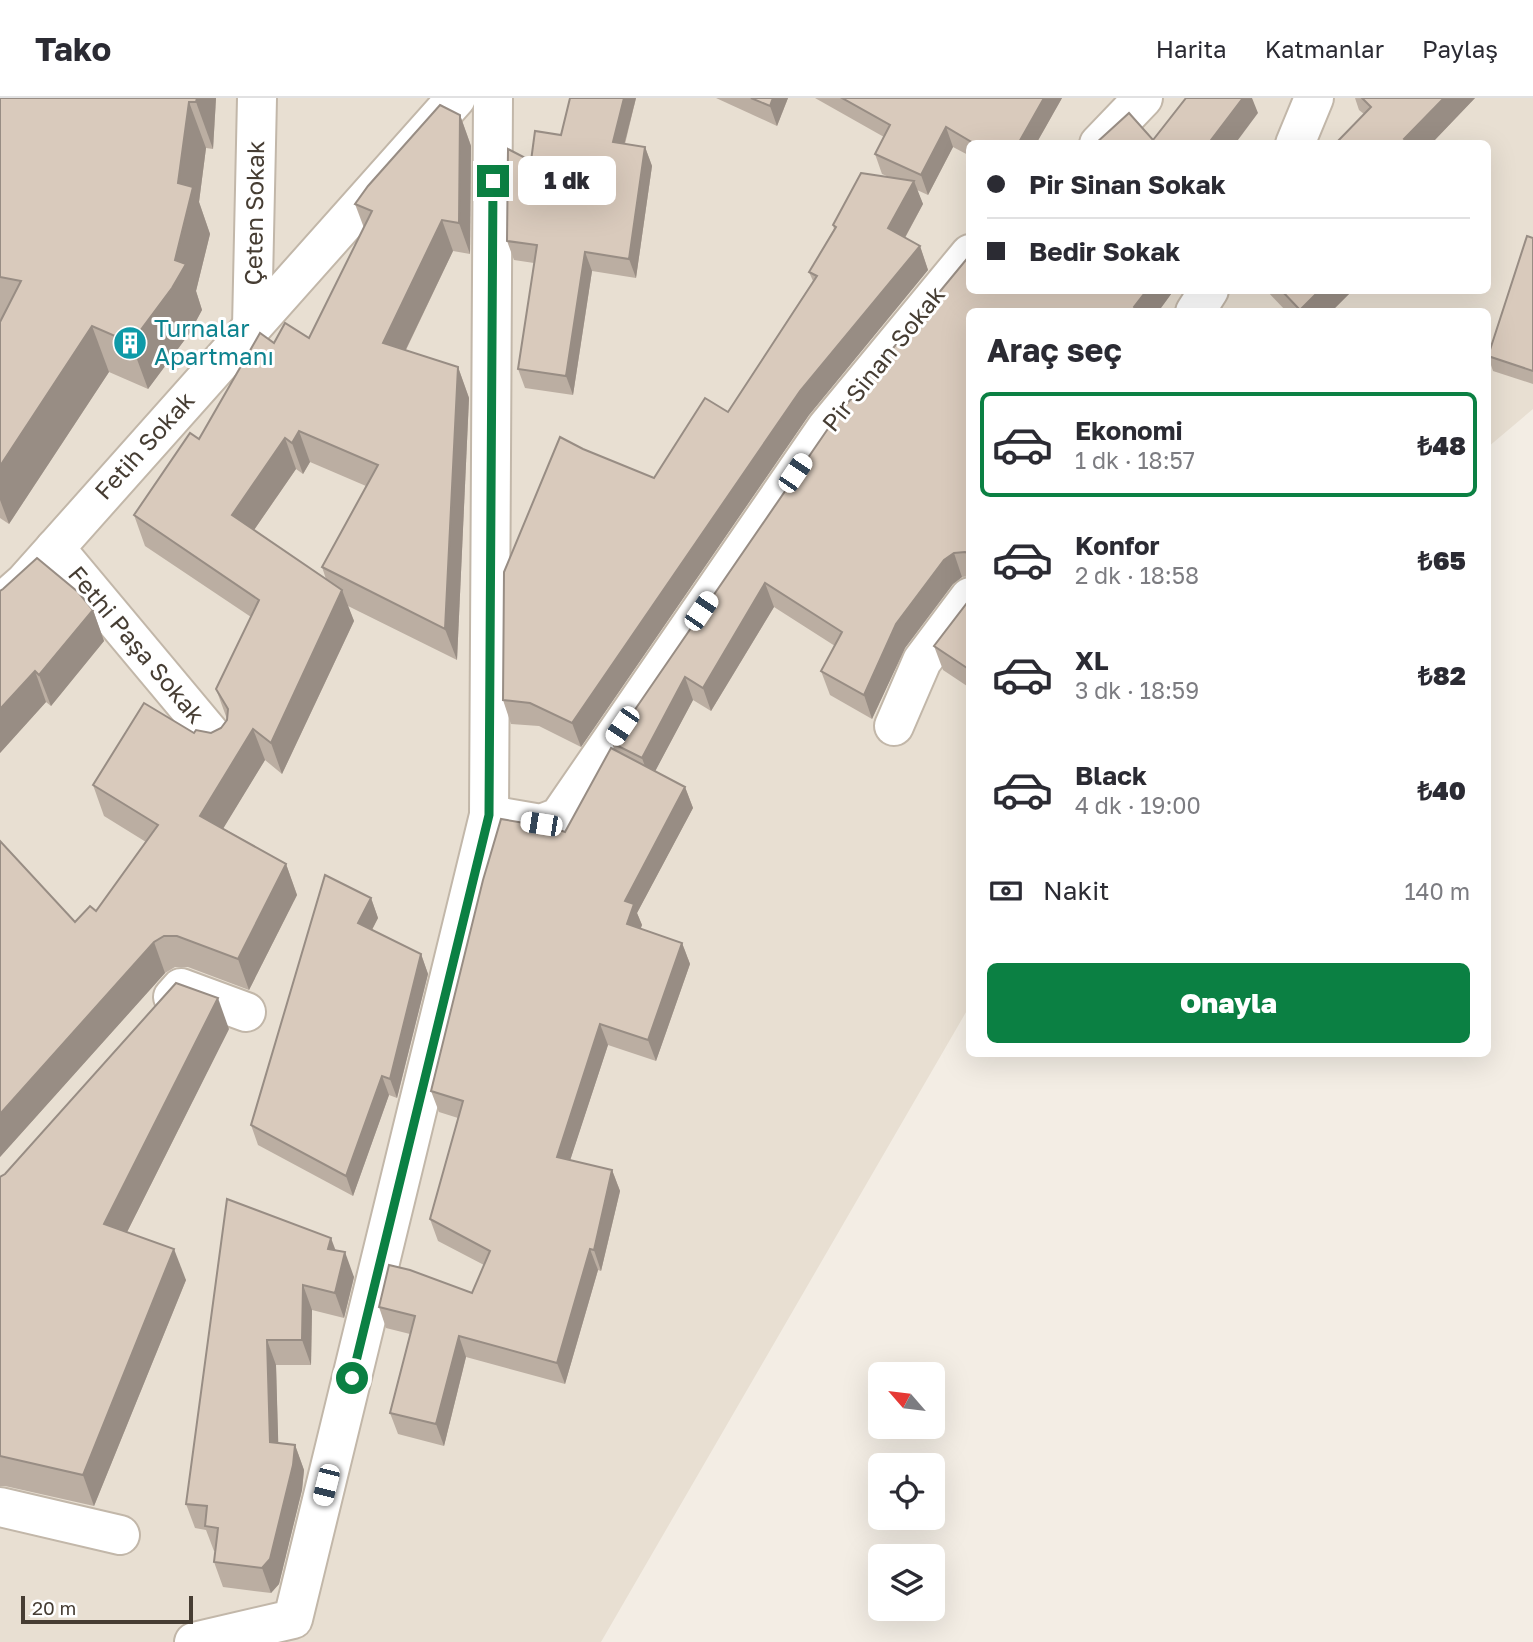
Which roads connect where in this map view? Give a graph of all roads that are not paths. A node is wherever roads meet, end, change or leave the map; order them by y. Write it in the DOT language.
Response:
graph roads {
  1 [pos="257,98"];
  2 [pos="456,98"];
  3 [pos="493,98"];
  4 [pos="1143,98"];
  5 [pos="1314,98"];
  6 [pos="1103,140"];
  7 [pos="1297,140"];
  8 [pos="966,259"];
  9 [pos="252,327"];
  10 [pos="55,548"];
  11 [pos="966,602"];
  12 [pos="0,604"];
  13 [pos="894,726"];
  14 [pos="218,743"];
  15 [pos="489,815"];
  16 [pos="246,1012"];
  17 [pos="154,1018"];
  18 [pos="0,1507"];
  19 [pos="120,1535"];
  20 [pos="194,1642"];
  1 -- 9 [label="street, Çeten Sokak"];
  2 -- 9 [label="street, Fetih Sokak"];
  3 -- 15 [label="street"];
  4 -- 6 [label="street"];
  5 -- 7 [label="street"];
  8 -- 15 [label="street, Pir Sinan Sokak"];
  9 -- 10 [label="street, Fetih Sokak"];
  10 -- 12 [label="street, Fetih Sokak"];
  10 -- 14 [label="street, Fethi Paşa Sokak"];
  11 -- 13 [label="street"];
  15 -- 20 [label="street"];
  16 -- 17 [label="street"];
  18 -- 19 [label="street"];
}
